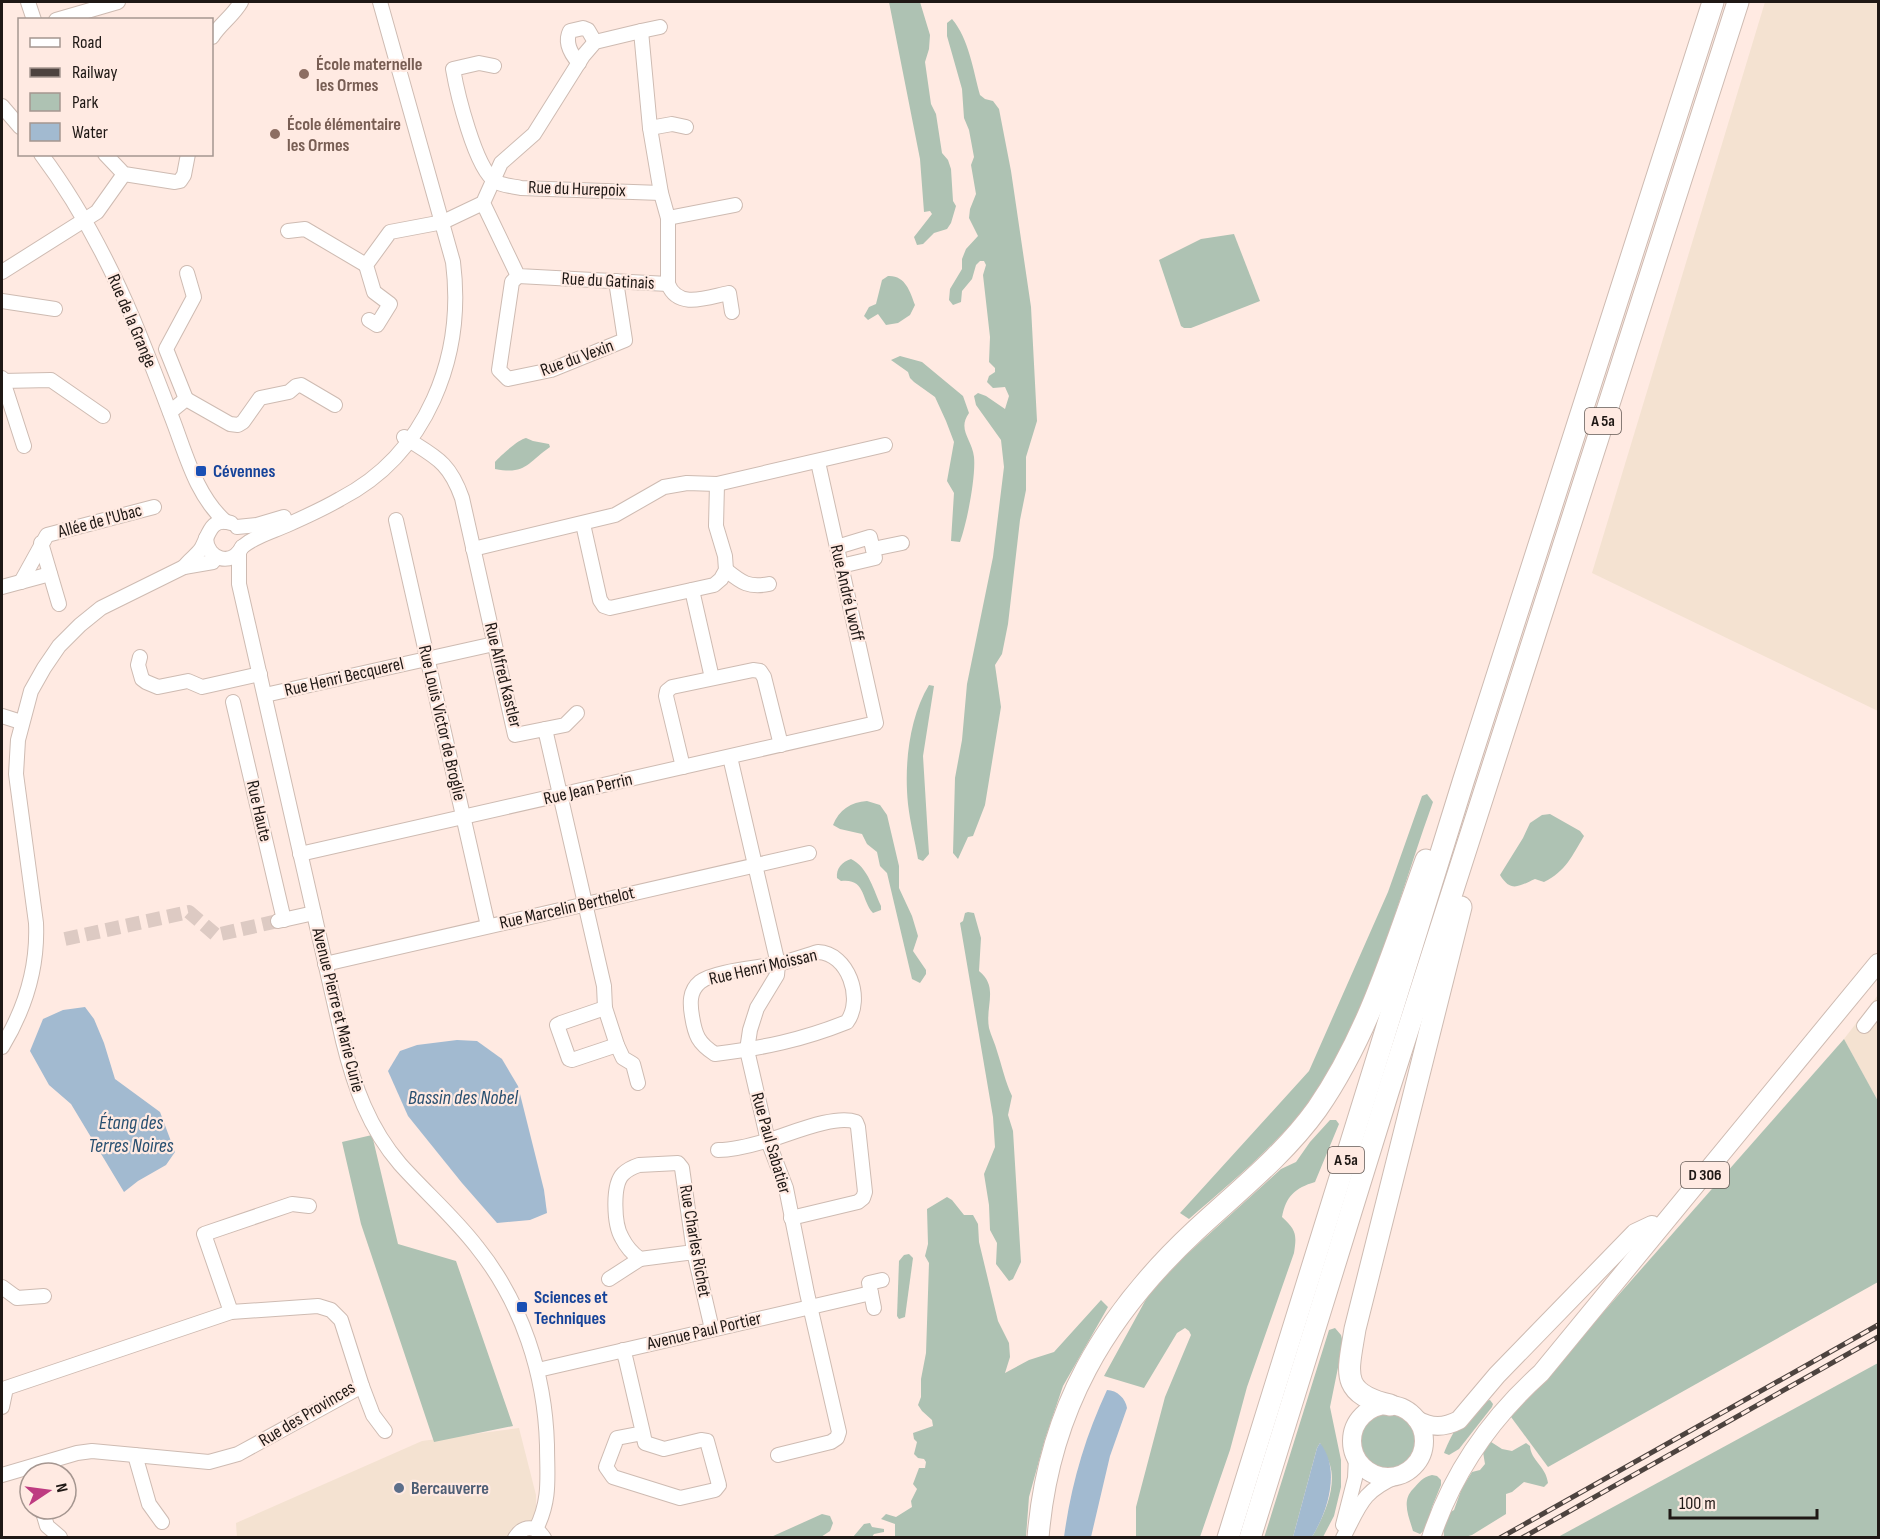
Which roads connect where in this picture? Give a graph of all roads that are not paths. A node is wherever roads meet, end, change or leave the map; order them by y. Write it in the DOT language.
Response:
graph roads {
  1 [pos="28,2"];
  2 [pos="118,2"];
  3 [pos="241,2"];
  4 [pos="380,2"];
  5 [pos="1713,2"];
  6 [pos="1738,2"];
  7 [pos="33,18"];
  8 [pos="63,18"];
  9 [pos="660,27"];
  10 [pos="641,32"];
  11 [pos="213,36"];
  12 [pos="595,42"];
  13 [pos="579,63"];
  14 [pos="494,66"];
  15 [pos="2,106"];
  16 [pos="18,125"];
  17 [pos="686,127"];
  18 [pos="650,128"];
  19 [pos="42,156"];
  20 [pos="107,156"];
  21 [pos="188,156"];
  22 [pos="124,174"];
  23 [pos="494,180"];
  24 [pos="661,193"];
  25 [pos="483,203"];
  26 [pos="735,204"];
  27 [pos="668,218"];
  28 [pos="86,220"];
  29 [pos="443,222"];
  30 [pos="288,231"];
  31 [pos="366,265"];
  32 [pos="2,272"];
  33 [pos="187,273"];
  34 [pos="518,276"];
  35 [pos="616,281"];
  36 [pos="668,284"];
  37 [pos="2,301"];
  38 [pos="55,309"];
  39 [pos="732,312"];
  40 [pos="369,320"];
  41 [pos="2,380"];
  42 [pos="186,399"];
  43 [pos="335,405"];
  44 [pos="170,412"];
  45 [pos="104,416"];
  46 [pos="406,439"];
  47 [pos="885,445"];
  48 [pos="24,446"];
  49 [pos="818,462"];
  50 [pos="717,484"];
  51 [pos="205,497"];
  52 [pos="154,507"];
  53 [pos="396,520"];
  54 [pos="232,524"];
  55 [pos="583,524"];
  56 [pos="206,535"];
  57 [pos="44,539"];
  58 [pos="902,543"];
  59 [pos="837,548"];
  60 [pos="473,549"];
  61 [pos="873,549"];
  62 [pos="240,550"];
  63 [pos="217,558"];
  64 [pos="841,566"];
  65 [pos="184,567"];
  66 [pos="726,570"];
  67 [pos="50,574"];
  68 [pos="21,582"];
  69 [pos="239,584"];
  70 [pos="769,584"];
  71 [pos="2,587"];
  72 [pos="692,590"];
  73 [pos="58,604"];
  74 [pos="494,644"];
  75 [pos="140,657"];
  76 [pos="427,659"];
  77 [pos="260,674"];
  78 [pos="712,678"];
  79 [pos="265,695"];
  80 [pos="233,702"];
  81 [pos="577,713"];
  82 [pos="2,716"];
  83 [pos="21,723"];
  84 [pos="876,723"];
  85 [pos="545,729"];
  86 [pos="781,745"];
  87 [pos="730,757"];
  88 [pos="683,767"];
  89 [pos="1463,782"];
  90 [pos="560,795"];
  91 [pos="463,817"];
  92 [pos="1468,840"];
  93 [pos="809,853"];
  94 [pos="300,854"];
  95 [pos="754,865"];
  96 [pos="585,904"];
  97 [pos="314,913"];
  98 [pos="488,926"];
  99 [pos="1878,951"];
  100 [pos="325,963"];
  101 [pos="1878,963"];
  102 [pos="777,964"];
  103 [pos="605,1008"];
  104 [pos="1878,1008"];
  105 [pos="1864,1026"];
  106 [pos="617,1045"];
  107 [pos="2,1047"];
  108 [pos="747,1050"];
  109 [pos="638,1083"];
  110 [pos="768,1141"];
  111 [pos="718,1150"];
  112 [pos="309,1206"];
  113 [pos="791,1218"];
  114 [pos="1652,1225"];
  115 [pos="694,1252"];
  116 [pos="644,1259"];
  117 [pos="609,1279"];
  118 [pos="882,1280"];
  119 [pos="2,1287"];
  120 [pos="871,1293"];
  121 [pos="44,1296"];
  122 [pos="810,1307"];
  123 [pos="874,1308"];
  124 [pos="231,1312"];
  125 [pos="712,1329"];
  126 [pos="623,1350"];
  127 [pos="537,1370"];
  128 [pos="1528,1384"];
  129 [pos="4,1386"];
  130 [pos="362,1386"];
  131 [pos="1390,1405"];
  132 [pos="2,1407"];
  133 [pos="1417,1420"];
  134 [pos="385,1431"];
  135 [pos="643,1433"];
  136 [pos="135,1455"];
  137 [pos="778,1455"];
  138 [pos="1356,1457"];
  139 [pos="54,1461"];
  140 [pos="18,1469"];
  141 [pos="3,1470"];
  142 [pos="1398,1476"];
  143 [pos="46,1521"];
  144 [pos="162,1522"];
  145 [pos="540,1533"];
  146 [pos="60,1537"];
  147 [pos="515,1538"];
  148 [pos="1038,1538"];
  149 [pos="1228,1538"];
  150 [pos="1250,1538"];
  151 [pos="1342,1538"];
  152 [pos="1431,1538"];
  1 -- 7 [label="street"];
  2 -- 8 [label="street"];
  3 -- 11 [label="street"];
  4 -- 29 [label="street"];
  5 -- 89 [label="highway, A 5a"];
  6 -- 92 [label="highway, A 5a"];
  9 -- 10 [label="street"];
  10 -- 12 [label="street"];
  10 -- 18 [label="street, Rue du Gatinais"];
  12 -- 13 [label="street"];
  12 -- 13 [label="street"];
  13 -- 23 [label="street"];
  14 -- 23 [label="street"];
  15 -- 16 [label="street"];
  17 -- 18 [label="street"];
  18 -- 24 [label="street, Rue du Gatinais"];
  19 -- 28 [label="street, Rue de la Grange"];
  20 -- 22 [label="street"];
  21 -- 22 [label="street"];
  22 -- 28 [label="street"];
  23 -- 24 [label="street, Rue du Hurepoix"];
  23 -- 25 [label="street"];
  24 -- 27 [label="street, Rue du Gatinais"];
  25 -- 29 [label="street"];
  25 -- 34 [label="street"];
  26 -- 27 [label="street"];
  27 -- 36 [label="street, Rue du Gatinais"];
  28 -- 32 [label="street"];
  28 -- 44 [label="street, Rue de la Grange"];
  29 -- 31 [label="street"];
  29 -- 46 [label="street"];
  30 -- 31 [label="street"];
  31 -- 40 [label="street"];
  33 -- 42 [label="street"];
  34 -- 35 [label="street, Rue du Gatinais"];
  34 -- 35 [label="street, Rue du Vexin"];
  35 -- 36 [label="street, Rue du Gatinais"];
  36 -- 39 [label="street"];
  37 -- 38 [label="street"];
  41 -- 45 [label="street"];
  41 -- 48 [label="street"];
  42 -- 43 [label="street"];
  42 -- 44 [label="street"];
  44 -- 51 [label="street, Rue de la Grange"];
  46 -- 54 [label="street"];
  46 -- 60 [label="street, Rue Alfred Kastler"];
  46 -- 62 [label="street"];
  47 -- 49 [label="street"];
  49 -- 50 [label="street"];
  49 -- 59 [label="street, Rue André Lwoff"];
  50 -- 55 [label="street"];
  50 -- 66 [label="street"];
  51 -- 54 [label="street, Rue de la Grange"];
  51 -- 56 [label="street, Rue de la Grange"];
  52 -- 57 [label="street, Allée de l'Ubac"];
  53 -- 76 [label="street, Rue Louis Victor de Broglie"];
  54 -- 56 [label="street"];
  54 -- 62 [label="street"];
  55 -- 60 [label="street"];
  55 -- 72 [label="street"];
  56 -- 63 [label="street"];
  56 -- 65 [label="street"];
  57 -- 67 [label="street"];
  57 -- 68 [label="street"];
  58 -- 61 [label="street"];
  59 -- 61 [label="street"];
  59 -- 64 [label="street, Rue André Lwoff"];
  60 -- 74 [label="street, Rue Alfred Kastler"];
  61 -- 64 [label="street"];
  62 -- 63 [label="street"];
  62 -- 69 [label="street, Avenue Pierre et Marie Curie"];
  63 -- 65 [label="street"];
  63 -- 69 [label="street, Avenue Pierre et Marie Curie"];
  64 -- 84 [label="street, Rue André Lwoff"];
  65 -- 83 [label="street"];
  66 -- 70 [label="street"];
  66 -- 72 [label="street"];
  67 -- 68 [label="street"];
  67 -- 73 [label="street"];
  68 -- 71 [label="street"];
  69 -- 77 [label="street, Avenue Pierre et Marie Curie"];
  72 -- 78 [label="street"];
  74 -- 76 [label="street, Rue Henri Becquerel"];
  74 -- 85 [label="street, Rue Alfred Kastler"];
  75 -- 77 [label="street"];
  76 -- 79 [label="street, Rue Henri Becquerel"];
  76 -- 91 [label="street, Rue Louis Victor de Broglie"];
  77 -- 79 [label="street, Avenue Pierre et Marie Curie"];
  78 -- 86 [label="street"];
  78 -- 88 [label="street"];
  79 -- 94 [label="street, Avenue Pierre et Marie Curie"];
  80 -- 97 [label="street, Rue Haute"];
  81 -- 85 [label="street"];
  82 -- 83 [label="street"];
  83 -- 107 [label="street"];
  84 -- 86 [label="street, Rue Jean Perrin"];
  85 -- 90 [label="street, Rue Alfred Kastler"];
  86 -- 87 [label="street, Rue Jean Perrin"];
  87 -- 88 [label="street, Rue Jean Perrin"];
  87 -- 95 [label="street"];
  88 -- 90 [label="street, Rue Jean Perrin"];
  89 -- 148 [label="highway"];
  89 -- 149 [label="highway, A 5a"];
  90 -- 91 [label="street, Rue Jean Perrin"];
  90 -- 96 [label="street, Rue Alfred Kastler"];
  91 -- 94 [label="street, Rue Jean Perrin"];
  91 -- 98 [label="street, Rue Louis Victor de Broglie"];
  92 -- 131 [label="highway"];
  92 -- 150 [label="highway, A 5a"];
  93 -- 95 [label="street, Rue Marcelin Berthelot"];
  94 -- 97 [label="street, Avenue Pierre et Marie Curie"];
  95 -- 96 [label="street, Rue Marcelin Berthelot"];
  95 -- 102 [label="street"];
  96 -- 98 [label="street, Rue Marcelin Berthelot"];
  96 -- 103 [label="street, Rue Alfred Kastler"];
  97 -- 100 [label="street, Avenue Pierre et Marie Curie"];
  98 -- 100 [label="street, Rue Marcelin Berthelot"];
  99 -- 114 [label="main road, D 306"];
  100 -- 127 [label="street, Avenue Pierre et Marie Curie"];
  101 -- 128 [label="main road, D 306"];
  102 -- 108 [label="street, Rue Paul Sabatier"];
  102 -- 108 [label="street, Rue Henri Moissan"];
  102 -- 108 [label="street, Rue Henri Moissan"];
  103 -- 106 [label="street, Rue Alfred Kastler"];
  103 -- 106 [label="street"];
  104 -- 105 [label="street"];
  106 -- 109 [label="street, Rue Alfred Kastler"];
  108 -- 110 [label="street, Rue Paul Sabatier"];
  110 -- 111 [label="street"];
  110 -- 113 [label="street, Rue Paul Sabatier"];
  110 -- 113 [label="street"];
  112 -- 124 [label="street"];
  113 -- 122 [label="street, Rue Paul Sabatier"];
  114 -- 128 [label="main road, D 306"];
  114 -- 133 [label="main road"];
  115 -- 116 [label="street"];
  115 -- 116 [label="street, Rue Charles Richet"];
  115 -- 125 [label="street, Rue Charles Richet"];
  116 -- 117 [label="street"];
  118 -- 120 [label="street"];
  119 -- 121 [label="street"];
  120 -- 122 [label="street, Avenue Paul Portier"];
  120 -- 123 [label="street"];
  122 -- 125 [label="street, Avenue Paul Portier"];
  122 -- 137 [label="street, Rue Paul Sabatier"];
  124 -- 129 [label="street, Rue des Provinces"];
  124 -- 130 [label="street, Rue des Provinces"];
  125 -- 126 [label="street, Avenue Paul Portier"];
  126 -- 127 [label="street, Avenue Paul Portier"];
  126 -- 135 [label="street"];
  127 -- 145 [label="street, Avenue Pierre et Marie Curie"];
  128 -- 152 [label="main road, D 306"];
  129 -- 132 [label="street, Rue des Provinces"];
  130 -- 134 [label="street"];
  130 -- 136 [label="street, Rue des Provinces"];
  131 -- 133 [label="main road"];
  131 -- 138 [label="main road"];
  133 -- 142 [label="main road"];
  135 -- 135 [label="street"];
  136 -- 139 [label="street, Rue des Provinces"];
  136 -- 144 [label="street"];
  138 -- 142 [label="main road"];
  138 -- 151 [label="street"];
  140 -- 141 [label="street, Rue des Provinces"];
  142 -- 151 [label="street"];
  143 -- 146 [label="street"];
  145 -- 147 [label="street"];
}
